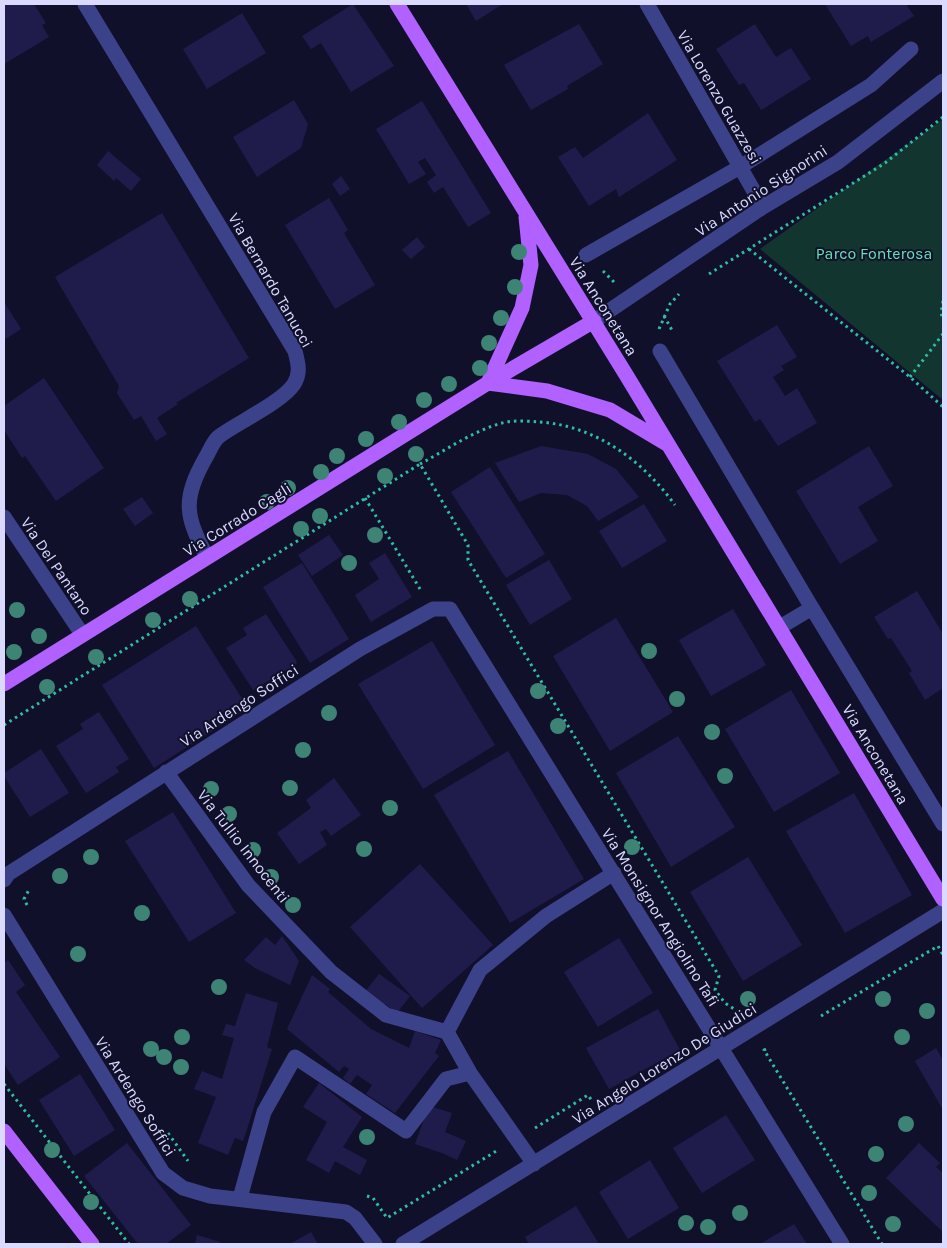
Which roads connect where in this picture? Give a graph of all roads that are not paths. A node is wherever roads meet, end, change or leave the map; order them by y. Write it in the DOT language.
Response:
graph roads {
  1 [pos="85,4"];
  2 [pos="397,4"];
  3 [pos="647,4"];
  4 [pos="910,49"];
  5 [pos="943,81"];
  6 [pos="740,167"];
  7 [pos="763,207"];
  8 [pos="525,213"];
  9 [pos="586,255"];
  10 [pos="594,322"];
  11 [pos="660,351"];
  12 [pos="488,383"];
  13 [pos="670,445"];
  14 [pos="4,517"];
  15 [pos="207,557"];
  16 [pos="812,608"];
  17 [pos="450,609"];
  18 [pos="780,627"];
  19 [pos="82,634"];
  20 [pos="4,684"];
  21 [pos="166,772"];
  22 [pos="943,824"];
  23 [pos="614,873"];
  24 [pos="4,880"];
  25 [pos="943,899"];
  26 [pos="943,911"];
  27 [pos="4,915"];
  28 [pos="447,1032"];
  29 [pos="721,1048"];
  30 [pos="470,1073"];
  31 [pos="4,1131"];
  32 [pos="534,1164"];
  33 [pos="240,1198"];
  34 [pos="92,1244"];
  35 [pos="375,1244"];
  36 [pos="403,1244"];
  37 [pos="842,1244"];
  1 -- 15 [label="street, Via Bernardo Tanucci"];
  2 -- 8 [label="main road, Via Anconetana"];
  3 -- 6 [label="street, Via Lorenzo Guazzesi"];
  4 -- 6 [label="street, Via Antonio Signorini"];
  5 -- 7 [label="street, Via Antonio Signorini"];
  6 -- 7 [label="street, Via Lorenzo Guazzesi"];
  6 -- 9 [label="street, Via Antonio Signorini"];
  7 -- 10 [label="street, Via Antonio Signorini"];
  8 -- 10 [label="main road, Via Anconetana"];
  8 -- 12 [label="main road"];
  10 -- 12 [label="main road, Via Corrado Cagli"];
  10 -- 13 [label="main road, Via Anconetana"];
  11 -- 16 [label="street, Via Anconetana"];
  12 -- 13 [label="main road"];
  12 -- 15 [label="main road, Via Corrado Cagli"];
  13 -- 18 [label="main road, Via Anconetana"];
  14 -- 19 [label="street, Via Del Pantano"];
  15 -- 19 [label="main road, Via Corrado Cagli"];
  16 -- 18 [label="street"];
  16 -- 22 [label="street, Via Anconetana"];
  17 -- 21 [label="street, Via Ardengo Soffici"];
  17 -- 23 [label="street, Via Monsignor Angiolino Tafi"];
  18 -- 25 [label="main road, Via Anconetana"];
  19 -- 20 [label="main road, Via Corrado Cagli"];
  21 -- 24 [label="street, Via Ardengo Soffici"];
  21 -- 28 [label="street, Via Tullio Innocenti"];
  23 -- 28 [label="street"];
  23 -- 29 [label="street, Via Monsignor Angiolino Tafi"];
  26 -- 29 [label="street, Via Angelo Lorenzo De Giudici"];
  27 -- 33 [label="street, Via Ardengo Soffici"];
  28 -- 30 [label="street"];
  29 -- 32 [label="street, Via Angelo Lorenzo De Giudici"];
  29 -- 37 [label="street, Via Monsignor Angiolino Tafi"];
  30 -- 32 [label="street"];
  30 -- 33 [label="street"];
  31 -- 34 [label="main road"];
  32 -- 36 [label="street, Via Angelo Lorenzo De Giudici"];
  33 -- 35 [label="street, Via Ardengo Soffici"];
}
